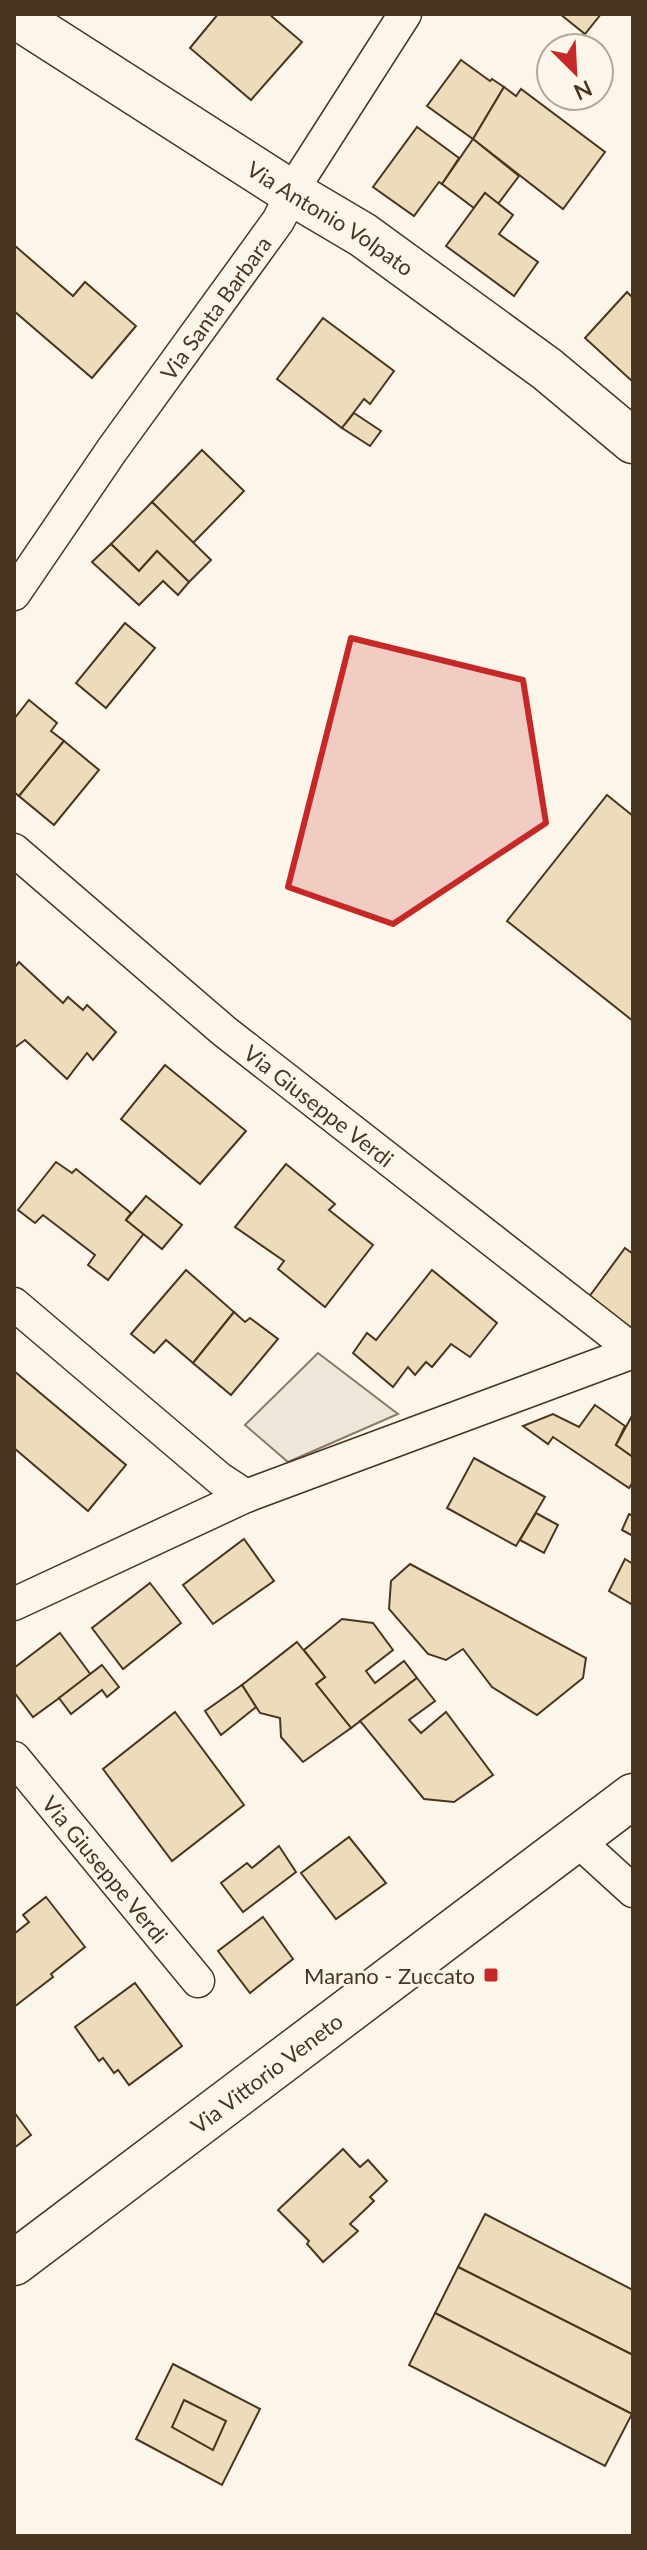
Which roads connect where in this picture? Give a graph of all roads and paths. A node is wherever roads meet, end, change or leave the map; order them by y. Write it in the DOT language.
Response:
graph roads {
  1 [pos="405,14"];
  2 [pos="14,15"];
  3 [pos="292,193"];
  4 [pos="633,441"];
  5 [pos="14,594"];
  6 [pos="14,850"];
  7 [pos="14,1304"];
  8 [pos="633,1351"];
  9 [pos="246,1496"];
  10 [pos="14,1604"];
  11 [pos="14,1758"];
  12 [pos="633,1796"];
  13 [pos="576,1839"];
  14 [pos="633,1891"];
  15 [pos="198,1981"];
  16 [pos="14,2263"];
  1 -- 3 [label="street, Via Santa Barbara"];
  2 -- 3 [label="street, Via Antonio Volpato"];
  3 -- 4 [label="street, Via Antonio Volpato"];
  3 -- 5 [label="street, Via Santa Barbara"];
  6 -- 8 [label="street, Via Giuseppe Verdi"];
  7 -- 9 [label="street"];
  8 -- 9 [label="street, Via Giuseppe Verdi"];
  9 -- 10 [label="street, Via Giuseppe Verdi"];
  11 -- 15 [label="street, Via Giuseppe Verdi"];
  12 -- 13 [label="street, Via Vittorio Veneto"];
  13 -- 14 [label="street"];
  13 -- 16 [label="street, Via Vittorio Veneto"];
}
